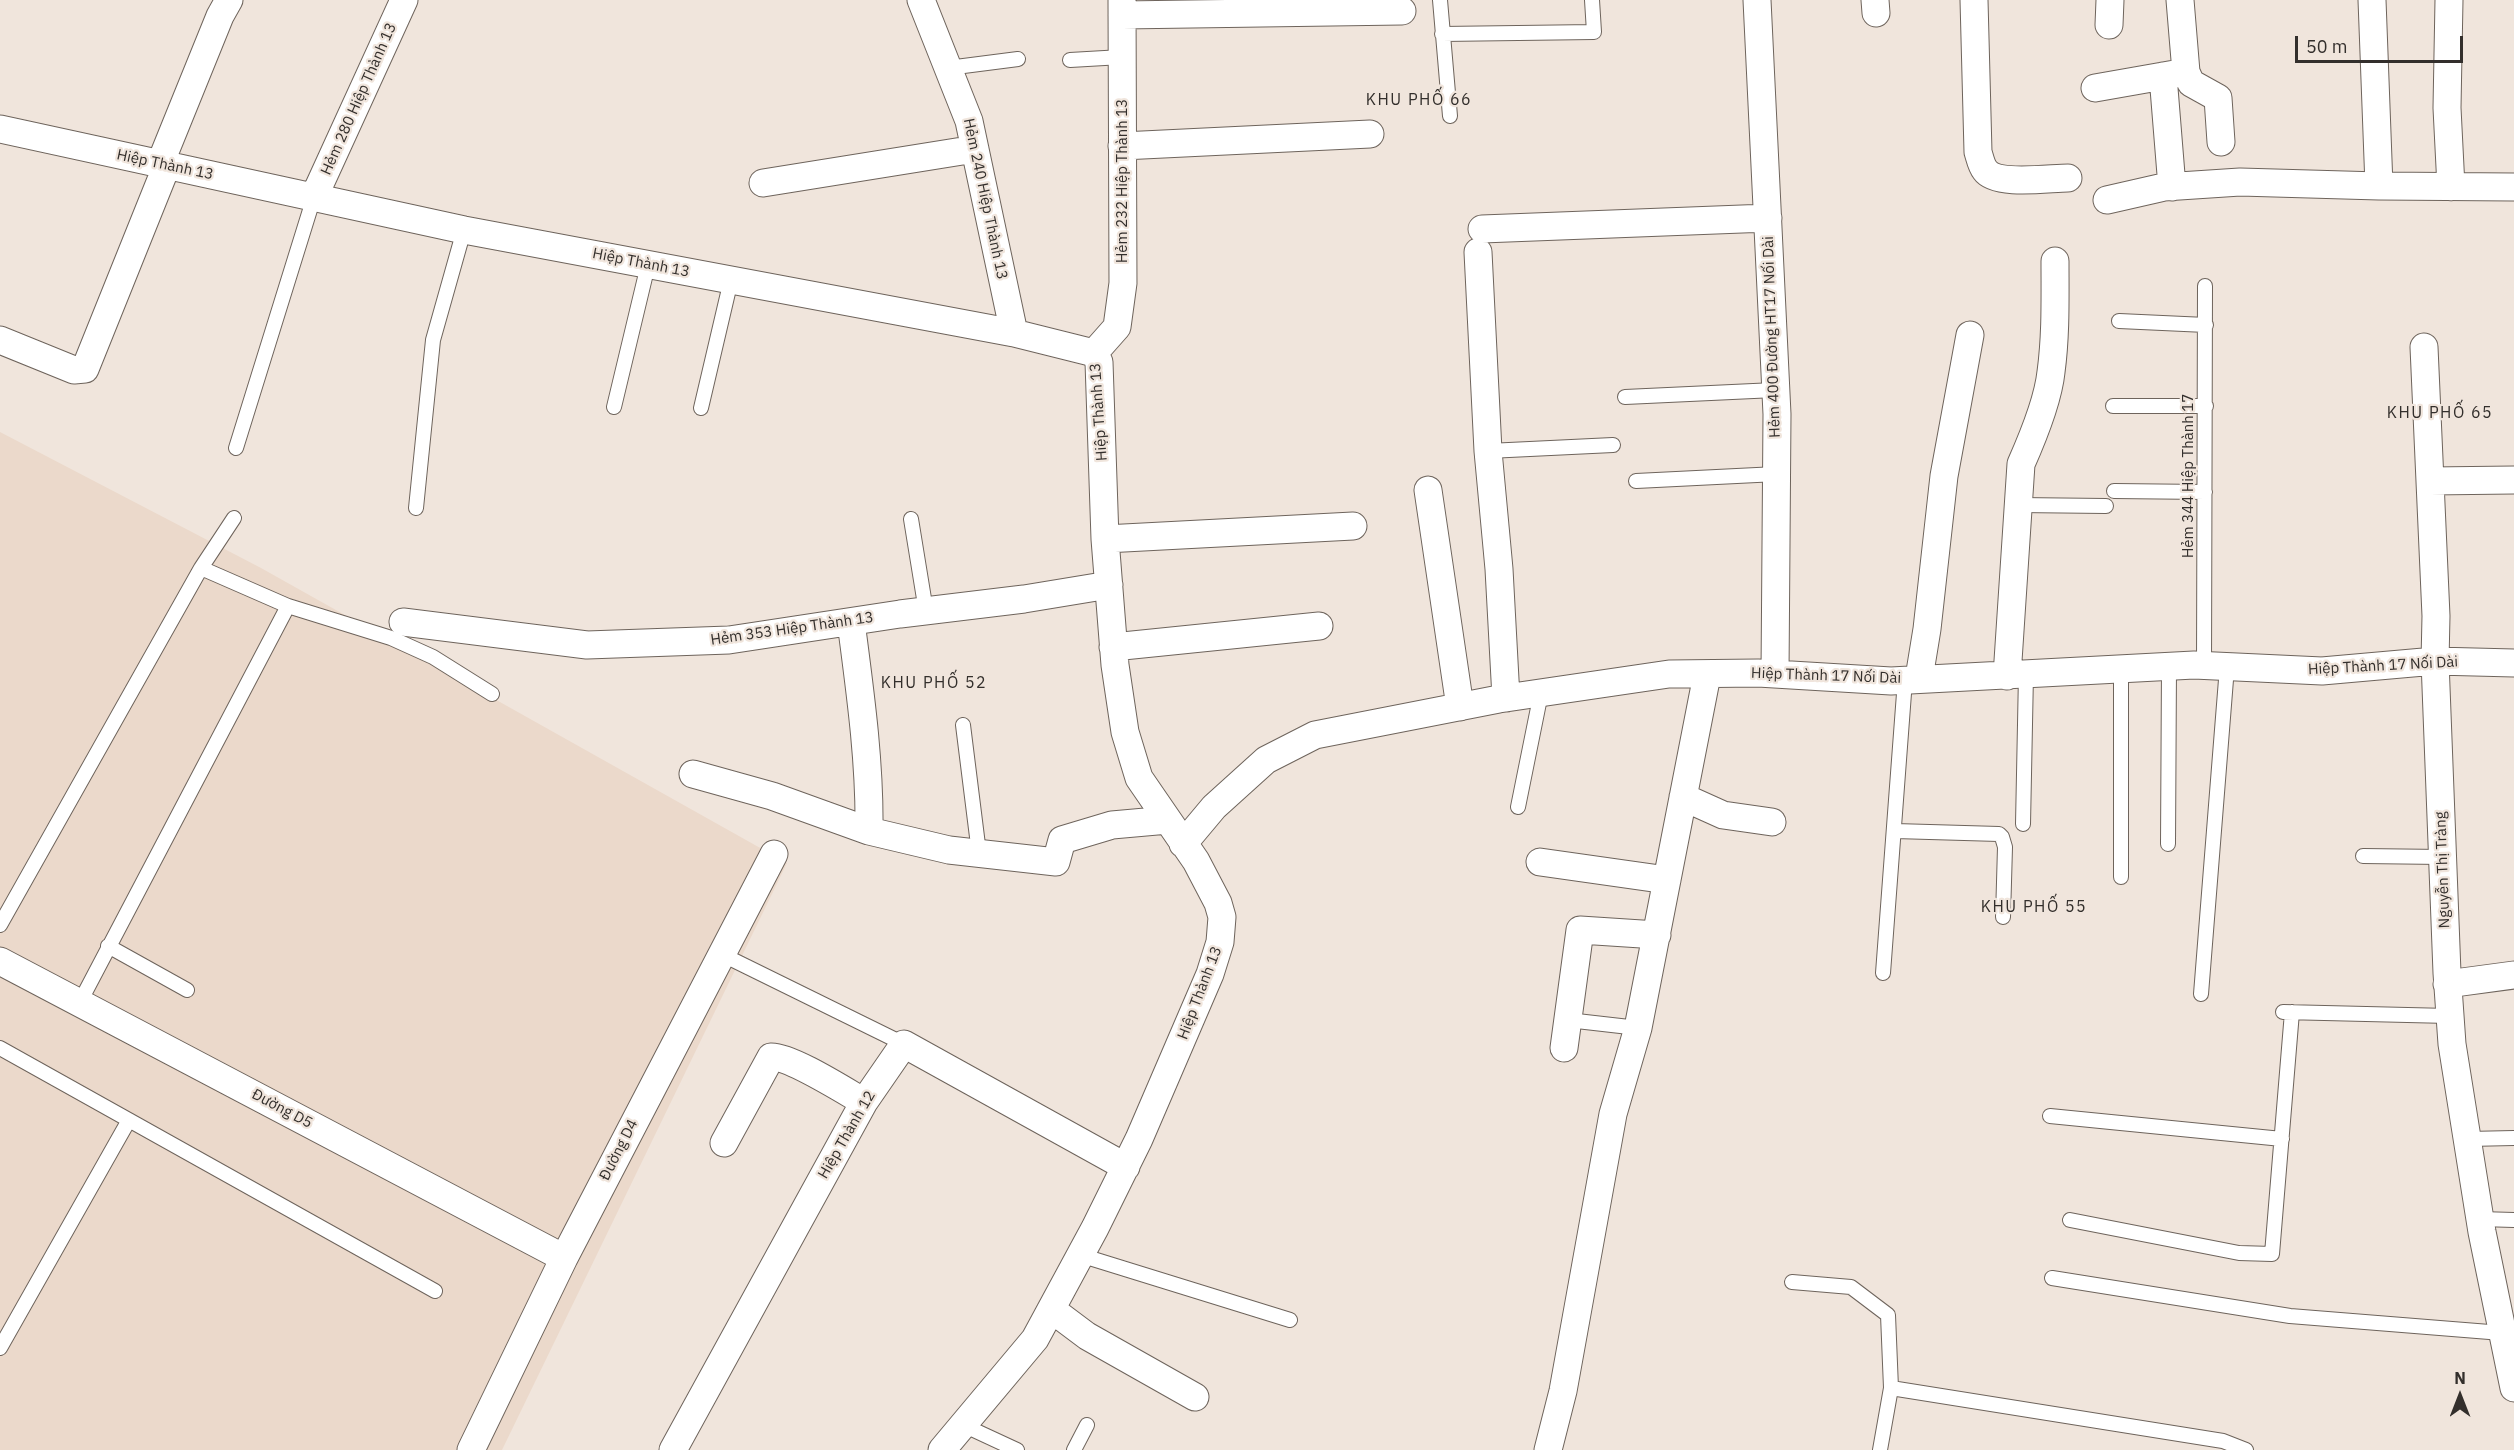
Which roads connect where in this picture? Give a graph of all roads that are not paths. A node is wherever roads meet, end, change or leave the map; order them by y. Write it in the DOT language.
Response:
graph roads {
  1 [pos="229,0"];
  2 [pos="404,0"];
  3 [pos="921,0"];
  4 [pos="1440,0"];
  5 [pos="1592,0"];
  6 [pos="1757,0"];
  7 [pos="1974,0"];
  8 [pos="2180,0"];
  9 [pos="2372,0"];
  10 [pos="2449,0"];
  11 [pos="1122,7"];
  12 [pos="1402,11"];
  13 [pos="1442,34"];
  14 [pos="1122,57"];
  15 [pos="1018,59"];
  16 [pos="1070,60"];
  17 [pos="948,68"];
  18 [pos="2174,74"];
  19 [pos="2095,88"];
  20 [pos="1450,116"];
  21 [pos="0,129"];
  22 [pos="1370,134"];
  23 [pos="2221,142"];
  24 [pos="1122,146"];
  25 [pos="975,149"];
  26 [pos="163,165"];
  27 [pos="2068,178"];
  28 [pos="763,183"];
  29 [pos="2379,186"];
  30 [pos="2172,187"];
  31 [pos="2451,187"];
  32 [pos="2514,187"];
  33 [pos="314,197"];
  34 [pos="2107,200"];
  35 [pos="1768,218"];
  36 [pos="464,230"];
  37 [pos="2055,261"];
  38 [pos="648,265"];
  39 [pos="731,280"];
  40 [pos="2205,286"];
  41 [pos="2119,321"];
  42 [pos="2206,325"];
  43 [pos="1014,333"];
  44 [pos="1970,335"];
  45 [pos="0,340"];
  46 [pos="2424,346"];
  47 [pos="1094,353"];
  48 [pos="1775,390"];
  49 [pos="1625,398"];
  50 [pos="2113,406"];
  51 [pos="2205,406"];
  52 [pos="614,408"];
  53 [pos="701,408"];
  54 [pos="1613,445"];
  55 [pos="236,448"];
  56 [pos="1488,451"];
  57 [pos="1777,474"];
  58 [pos="2514,480"];
  59 [pos="1636,481"];
  60 [pos="2430,481"];
  61 [pos="1428,490"];
  62 [pos="2114,491"];
  63 [pos="2205,492"];
  64 [pos="2018,504"];
  65 [pos="2106,506"];
  66 [pos="416,508"];
  67 [pos="234,518"];
  68 [pos="911,519"];
  69 [pos="1353,526"];
  70 [pos="1106,539"];
  71 [pos="201,568"];
  72 [pos="1109,585"];
  73 [pos="288,606"];
  74 [pos="926,611"];
  75 [pos="403,622"];
  76 [pos="851,622"];
  77 [pos="1319,626"];
  78 [pos="1113,646"];
  79 [pos="2435,661"];
  80 [pos="2514,663"];
  81 [pos="2169,667"];
  82 [pos="2215,667"];
  83 [pos="2121,670"];
  84 [pos="1775,674"];
  85 [pos="1707,675"];
  86 [pos="2017,675"];
  87 [pos="1912,679"];
  88 [pos="1541,693"];
  89 [pos="492,694"];
  90 [pos="1506,698"];
  91 [pos="1460,707"];
  92 [pos="963,724"];
  93 [pos="693,774"];
  94 [pos="1683,797"];
  95 [pos="1518,807"];
  96 [pos="1168,820"];
  97 [pos="1772,822"];
  98 [pos="2023,824"];
  99 [pos="869,831"];
  100 [pos="1895,831"];
  101 [pos="1183,843"];
  102 [pos="2168,844"];
  103 [pos="980,853"];
  104 [pos="774,854"];
  105 [pos="2363,856"];
  106 [pos="2442,856"];
  107 [pos="1540,862"];
  108 [pos="2121,877"];
  109 [pos="1667,880"];
  110 [pos="2003,917"];
  111 [pos="0,925"];
  112 [pos="1657,935"];
  113 [pos="108,946"];
  114 [pos="721,954"];
  115 [pos="0,961"];
  116 [pos="1883,973"];
  117 [pos="2514,975"];
  118 [pos="2447,984"];
  119 [pos="187,990"];
  120 [pos="2201,994"];
  121 [pos="80,1002"];
  122 [pos="2450,1016"];
  123 [pos="1568,1020"];
  124 [pos="1638,1028"];
  125 [pos="904,1044"];
  126 [pos="0,1048"];
  127 [pos="1564,1048"];
  128 [pos="864,1101"];
  129 [pos="2050,1116"];
  130 [pos="129,1120"];
  131 [pos="2514,1138"];
  132 [pos="2282,1139"];
  133 [pos="2468,1139"];
  134 [pos="724,1143"];
  135 [pos="1126,1167"];
  136 [pos="2480,1219"];
  137 [pos="2070,1220"];
  138 [pos="2514,1220"];
  139 [pos="1080,1255"];
  140 [pos="564,1258"];
  141 [pos="2052,1278"];
  142 [pos="1792,1282"];
  143 [pos="435,1292"];
  144 [pos="1051,1309"];
  145 [pos="1290,1320"];
  146 [pos="2502,1334"];
  147 [pos="0,1348"];
  148 [pos="2514,1388"];
  149 [pos="1891,1389"];
  150 [pos="1195,1397"];
  151 [pos="963,1425"];
  152 [pos="1088,1425"];
  153 [pos="471,1450"];
  154 [pos="673,1450"];
  155 [pos="942,1450"];
  156 [pos="1017,1450"];
  157 [pos="1074,1450"];
  158 [pos="1548,1450"];
  159 [pos="1880,1450"];
  160 [pos="2246,1450"];
  1 -- 26 [label="street"];
  2 -- 33 [label="street, Hẻm 280 Hiệp Thành 13"];
  3 -- 17 [label="street, Hẻm 240 Hiệp Thành 13"];
  4 -- 13 [label="lane"];
  5 -- 13 [label="lane"];
  6 -- 35 [label="street, Hẻm 400 Đường HT17 Nối Dài"];
  7 -- 27 [label="street"];
  8 -- 18 [label="street"];
  9 -- 29 [label="street"];
  10 -- 31 [label="street"];
  11 -- 12 [label="street"];
  11 -- 14 [label="street, Hẻm 232 Hiệp Thành 13"];
  13 -- 20 [label="lane"];
  14 -- 16 [label="lane"];
  14 -- 24 [label="street, Hẻm 232 Hiệp Thành 13"];
  15 -- 17 [label="lane"];
  17 -- 25 [label="street, Hẻm 240 Hiệp Thành 13"];
  18 -- 19 [label="street"];
  18 -- 23 [label="street"];
  18 -- 30 [label="street"];
  21 -- 26 [label="street, Hiệp Thành 13"];
  22 -- 24 [label="street"];
  24 -- 47 [label="street, Hẻm 232 Hiệp Thành 13"];
  25 -- 28 [label="street"];
  25 -- 43 [label="street, Hẻm 240 Hiệp Thành 13"];
  26 -- 33 [label="street, Hiệp Thành 13"];
  26 -- 45 [label="street"];
  29 -- 30 [label="street"];
  29 -- 31 [label="street"];
  30 -- 34 [label="street"];
  31 -- 32 [label="street"];
  33 -- 36 [label="street, Hiệp Thành 13"];
  33 -- 55 [label="lane"];
  35 -- 48 [label="street, Hẻm 400 Đường HT17 Nối Dài"];
  35 -- 56 [label="street"];
  36 -- 38 [label="street, Hiệp Thành 13"];
  36 -- 66 [label="lane"];
  37 -- 64 [label="street"];
  38 -- 39 [label="street, Hiệp Thành 13"];
  38 -- 52 [label="lane"];
  39 -- 43 [label="street, Hiệp Thành 13"];
  39 -- 53 [label="lane"];
  40 -- 42 [label="lane, Hẻm 344 Hiệp Thành 17"];
  41 -- 42 [label="lane"];
  42 -- 51 [label="lane, Hẻm 344 Hiệp Thành 17"];
  43 -- 47 [label="street, Hiệp Thành 13"];
  44 -- 87 [label="street"];
  46 -- 60 [label="street, Nguyễn Thị Tràng"];
  47 -- 70 [label="street, Hiệp Thành 13"];
  48 -- 49 [label="lane"];
  48 -- 57 [label="street, Hẻm 400 Đường HT17 Nối Dài"];
  50 -- 51 [label="lane"];
  51 -- 63 [label="lane, Hẻm 344 Hiệp Thành 17"];
  54 -- 56 [label="lane"];
  56 -- 90 [label="street"];
  57 -- 59 [label="lane"];
  57 -- 84 [label="street, Hẻm 400 Đường HT17 Nối Dài"];
  58 -- 60 [label="street"];
  60 -- 79 [label="street, Nguyễn Thị Tràng"];
  61 -- 91 [label="street"];
  62 -- 63 [label="lane"];
  63 -- 82 [label="lane, Hẻm 344 Hiệp Thành 17"];
  64 -- 65 [label="lane"];
  64 -- 86 [label="street"];
  67 -- 71 [label="lane"];
  68 -- 74 [label="lane"];
  69 -- 70 [label="street"];
  70 -- 72 [label="street, Hiệp Thành 13"];
  71 -- 73 [label="lane"];
  71 -- 111 [label="lane"];
  72 -- 74 [label="street, Hẻm 353 Hiệp Thành 13"];
  72 -- 78 [label="street, Hiệp Thành 13"];
  73 -- 89 [label="lane"];
  73 -- 113 [label="lane"];
  74 -- 76 [label="street, Hẻm 353 Hiệp Thành 13"];
  75 -- 76 [label="street, Hẻm 353 Hiệp Thành 13"];
  76 -- 99 [label="street"];
  77 -- 78 [label="street"];
  78 -- 96 [label="street, Hiệp Thành 13"];
  79 -- 80 [label="street, Hiệp Thành 17 Nối Dài"];
  79 -- 82 [label="street, Hiệp Thành 17 Nối Dài"];
  79 -- 106 [label="street, Nguyễn Thị Tràng"];
  81 -- 82 [label="street, Hiệp Thành 17 Nối Dài"];
  81 -- 83 [label="street, Hiệp Thành 17 Nối Dài"];
  81 -- 102 [label="lane"];
  82 -- 120 [label="lane, Hẻm 344 Hiệp Thành 17"];
  83 -- 86 [label="street, Hiệp Thành 17 Nối Dài"];
  83 -- 108 [label="lane"];
  84 -- 85 [label="street, Hiệp Thành 17 Nối Dài"];
  84 -- 87 [label="street, Hiệp Thành 17 Nối Dài"];
  85 -- 88 [label="street, Hiệp Thành 17 Nối Dài"];
  85 -- 94 [label="street"];
  86 -- 87 [label="street, Hiệp Thành 17 Nối Dài"];
  86 -- 98 [label="lane"];
  87 -- 100 [label="lane"];
  88 -- 90 [label="street, Hiệp Thành 17 Nối Dài"];
  88 -- 95 [label="lane"];
  90 -- 91 [label="street, Hiệp Thành 17 Nối Dài"];
  91 -- 101 [label="street, Hiệp Thành 17 Nối Dài"];
  92 -- 103 [label="lane"];
  93 -- 99 [label="street"];
  94 -- 97 [label="street"];
  94 -- 109 [label="street"];
  96 -- 101 [label="street, Hiệp Thành 13"];
  96 -- 103 [label="street"];
  99 -- 103 [label="street"];
  100 -- 110 [label="lane"];
  100 -- 116 [label="lane"];
  101 -- 135 [label="street, Hiệp Thành 13"];
  104 -- 114 [label="street, Đường D4"];
  105 -- 106 [label="lane"];
  106 -- 118 [label="street, Nguyễn Thị Tràng"];
  107 -- 109 [label="street"];
  109 -- 112 [label="street"];
  112 -- 123 [label="street"];
  112 -- 124 [label="street"];
  113 -- 119 [label="lane"];
  113 -- 121 [label="lane"];
  114 -- 125 [label="lane"];
  114 -- 140 [label="street, Đường D4"];
  115 -- 121 [label="street, Đường D5"];
  117 -- 118 [label="street"];
  118 -- 122 [label="street, Nguyễn Thị Tràng"];
  121 -- 140 [label="street, Đường D5"];
  122 -- 132 [label="lane"];
  122 -- 133 [label="street, Nguyễn Thị Tràng"];
  123 -- 124 [label="lane"];
  123 -- 127 [label="street"];
  124 -- 158 [label="street"];
  125 -- 128 [label="street, Hiệp Thành 12"];
  125 -- 135 [label="street"];
  126 -- 130 [label="lane"];
  128 -- 134 [label="street"];
  128 -- 154 [label="street, Hiệp Thành 12"];
  129 -- 132 [label="lane"];
  130 -- 143 [label="lane"];
  130 -- 147 [label="lane"];
  131 -- 133 [label="lane"];
  132 -- 137 [label="lane"];
  133 -- 136 [label="street, Nguyễn Thị Tràng"];
  135 -- 139 [label="street, Hiệp Thành 13"];
  136 -- 138 [label="lane"];
  136 -- 146 [label="street, Nguyễn Thị Tràng"];
  139 -- 144 [label="street, Hiệp Thành 13"];
  139 -- 145 [label="lane"];
  140 -- 153 [label="street, Đường D4"];
  141 -- 146 [label="lane"];
  142 -- 149 [label="lane"];
  144 -- 150 [label="street"];
  144 -- 151 [label="street, Hiệp Thành 13"];
  146 -- 148 [label="street, Nguyễn Thị Tràng"];
  149 -- 159 [label="lane"];
  149 -- 160 [label="lane"];
  151 -- 155 [label="street, Hiệp Thành 13"];
  151 -- 156 [label="lane"];
  152 -- 157 [label="lane"];
}
